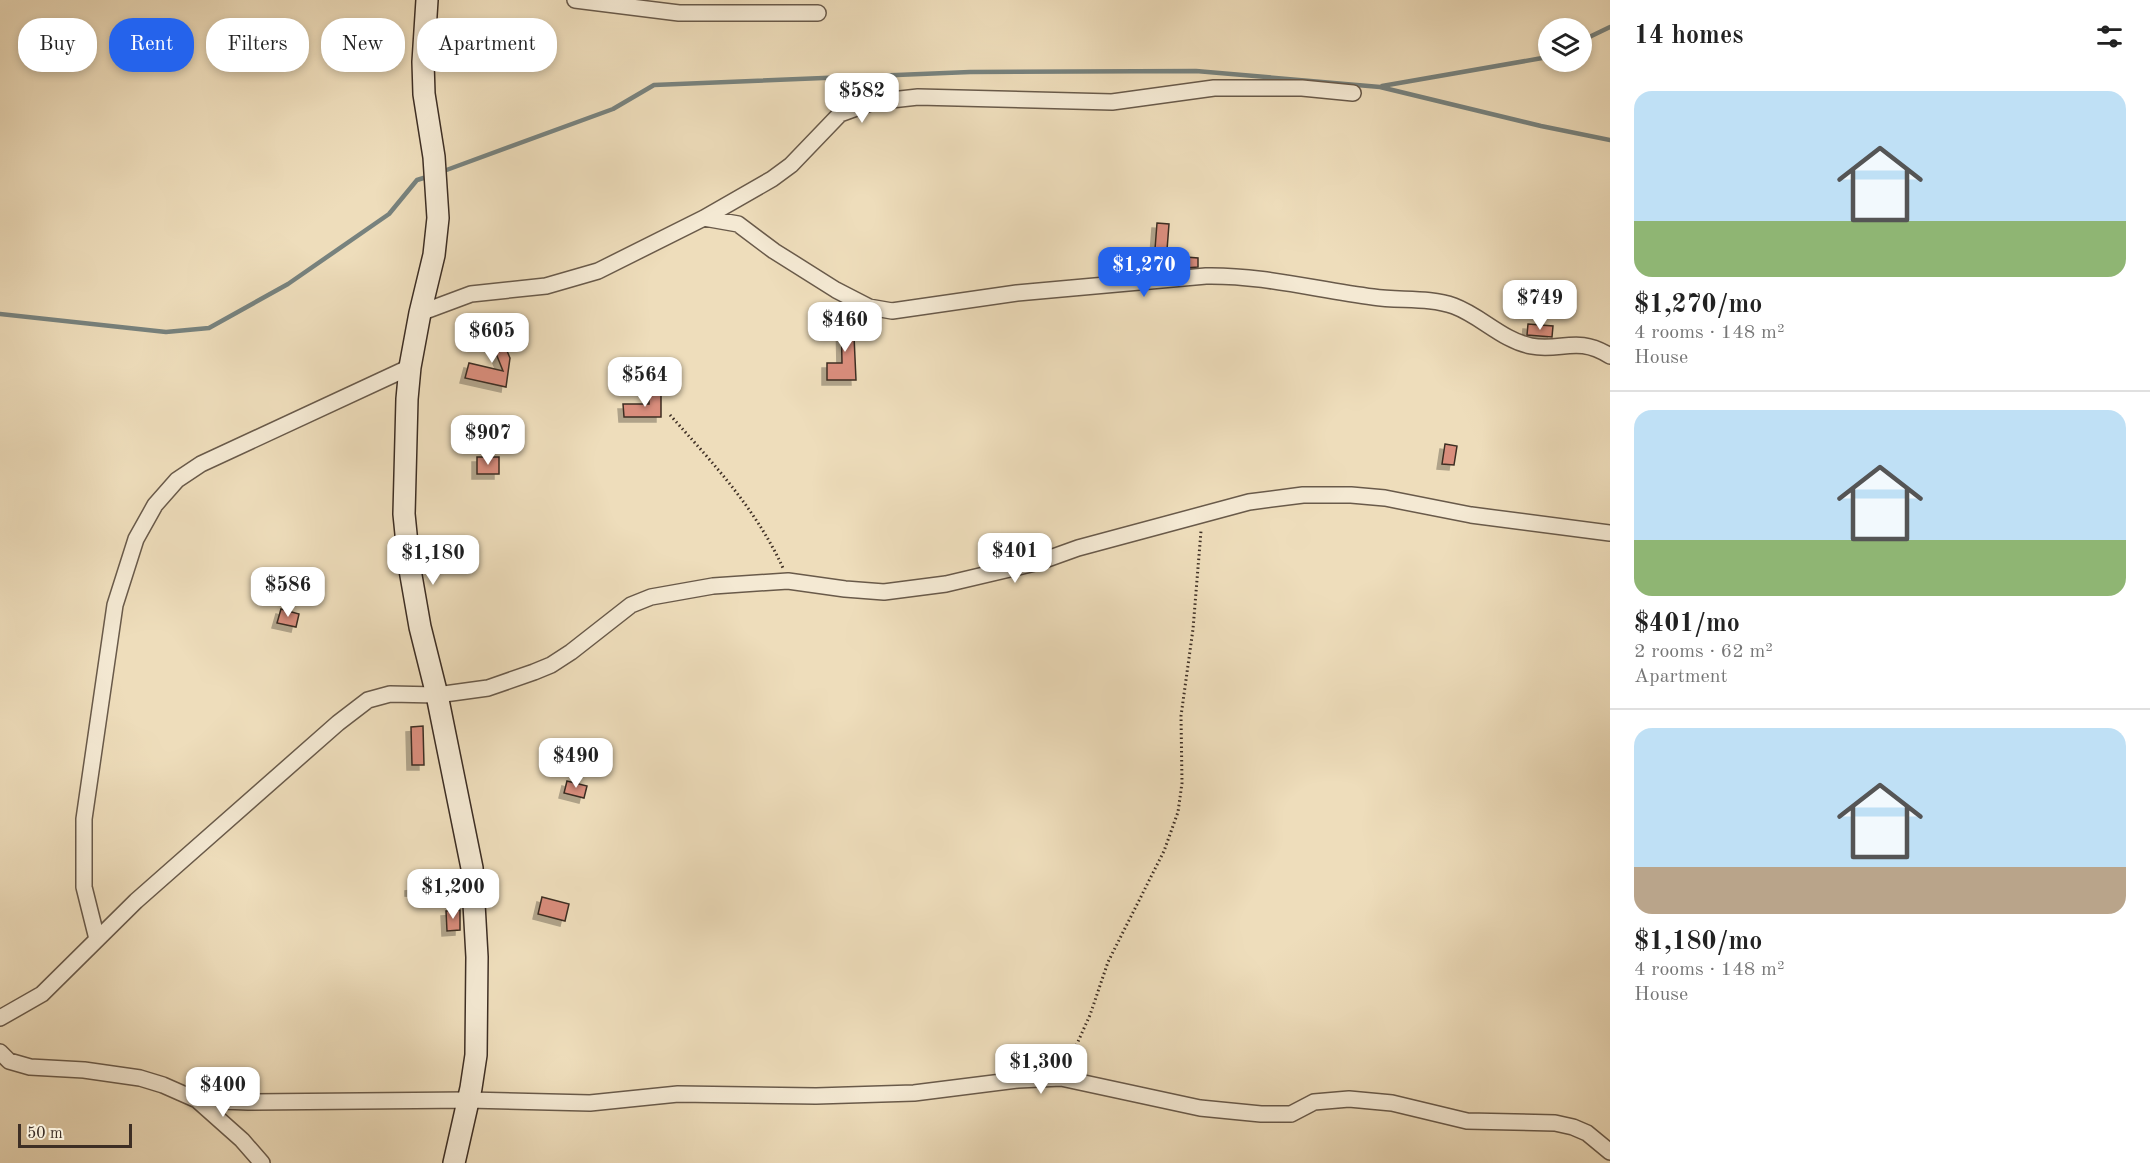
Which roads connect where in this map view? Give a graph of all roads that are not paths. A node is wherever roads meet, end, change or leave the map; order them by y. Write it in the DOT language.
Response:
graph roads {
  1 [pos="427,0"];
  2 [pos="575,0"];
  3 [pos="818,13"];
  4 [pos="1353,93"];
  5 [pos="704,218"];
  6 [pos="420,313"];
  7 [pos="1610,356"];
  8 [pos="410,367"];
  9 [pos="1610,532"];
  10 [pos="437,695"];
  11 [pos="97,939"];
  12 [pos="0,1018"];
  13 [pos="0,1052"];
  14 [pos="197,1100"];
  15 [pos="468,1100"];
  16 [pos="1610,1152"];
  17 [pos="262,1163"];
  18 [pos="454,1163"];
  1 -- 6 [label="street"];
  2 -- 3 [label="street"];
  4 -- 5 [label="street"];
  5 -- 6 [label="street"];
  5 -- 7 [label="street"];
  6 -- 8 [label="street"];
  8 -- 10 [label="street"];
  8 -- 11 [label="street"];
  9 -- 10 [label="street"];
  10 -- 11 [label="street"];
  10 -- 15 [label="street"];
  11 -- 12 [label="street"];
  13 -- 14 [label="street"];
  14 -- 15 [label="street"];
  14 -- 17 [label="street"];
  15 -- 16 [label="street"];
  15 -- 18 [label="street"];
}
